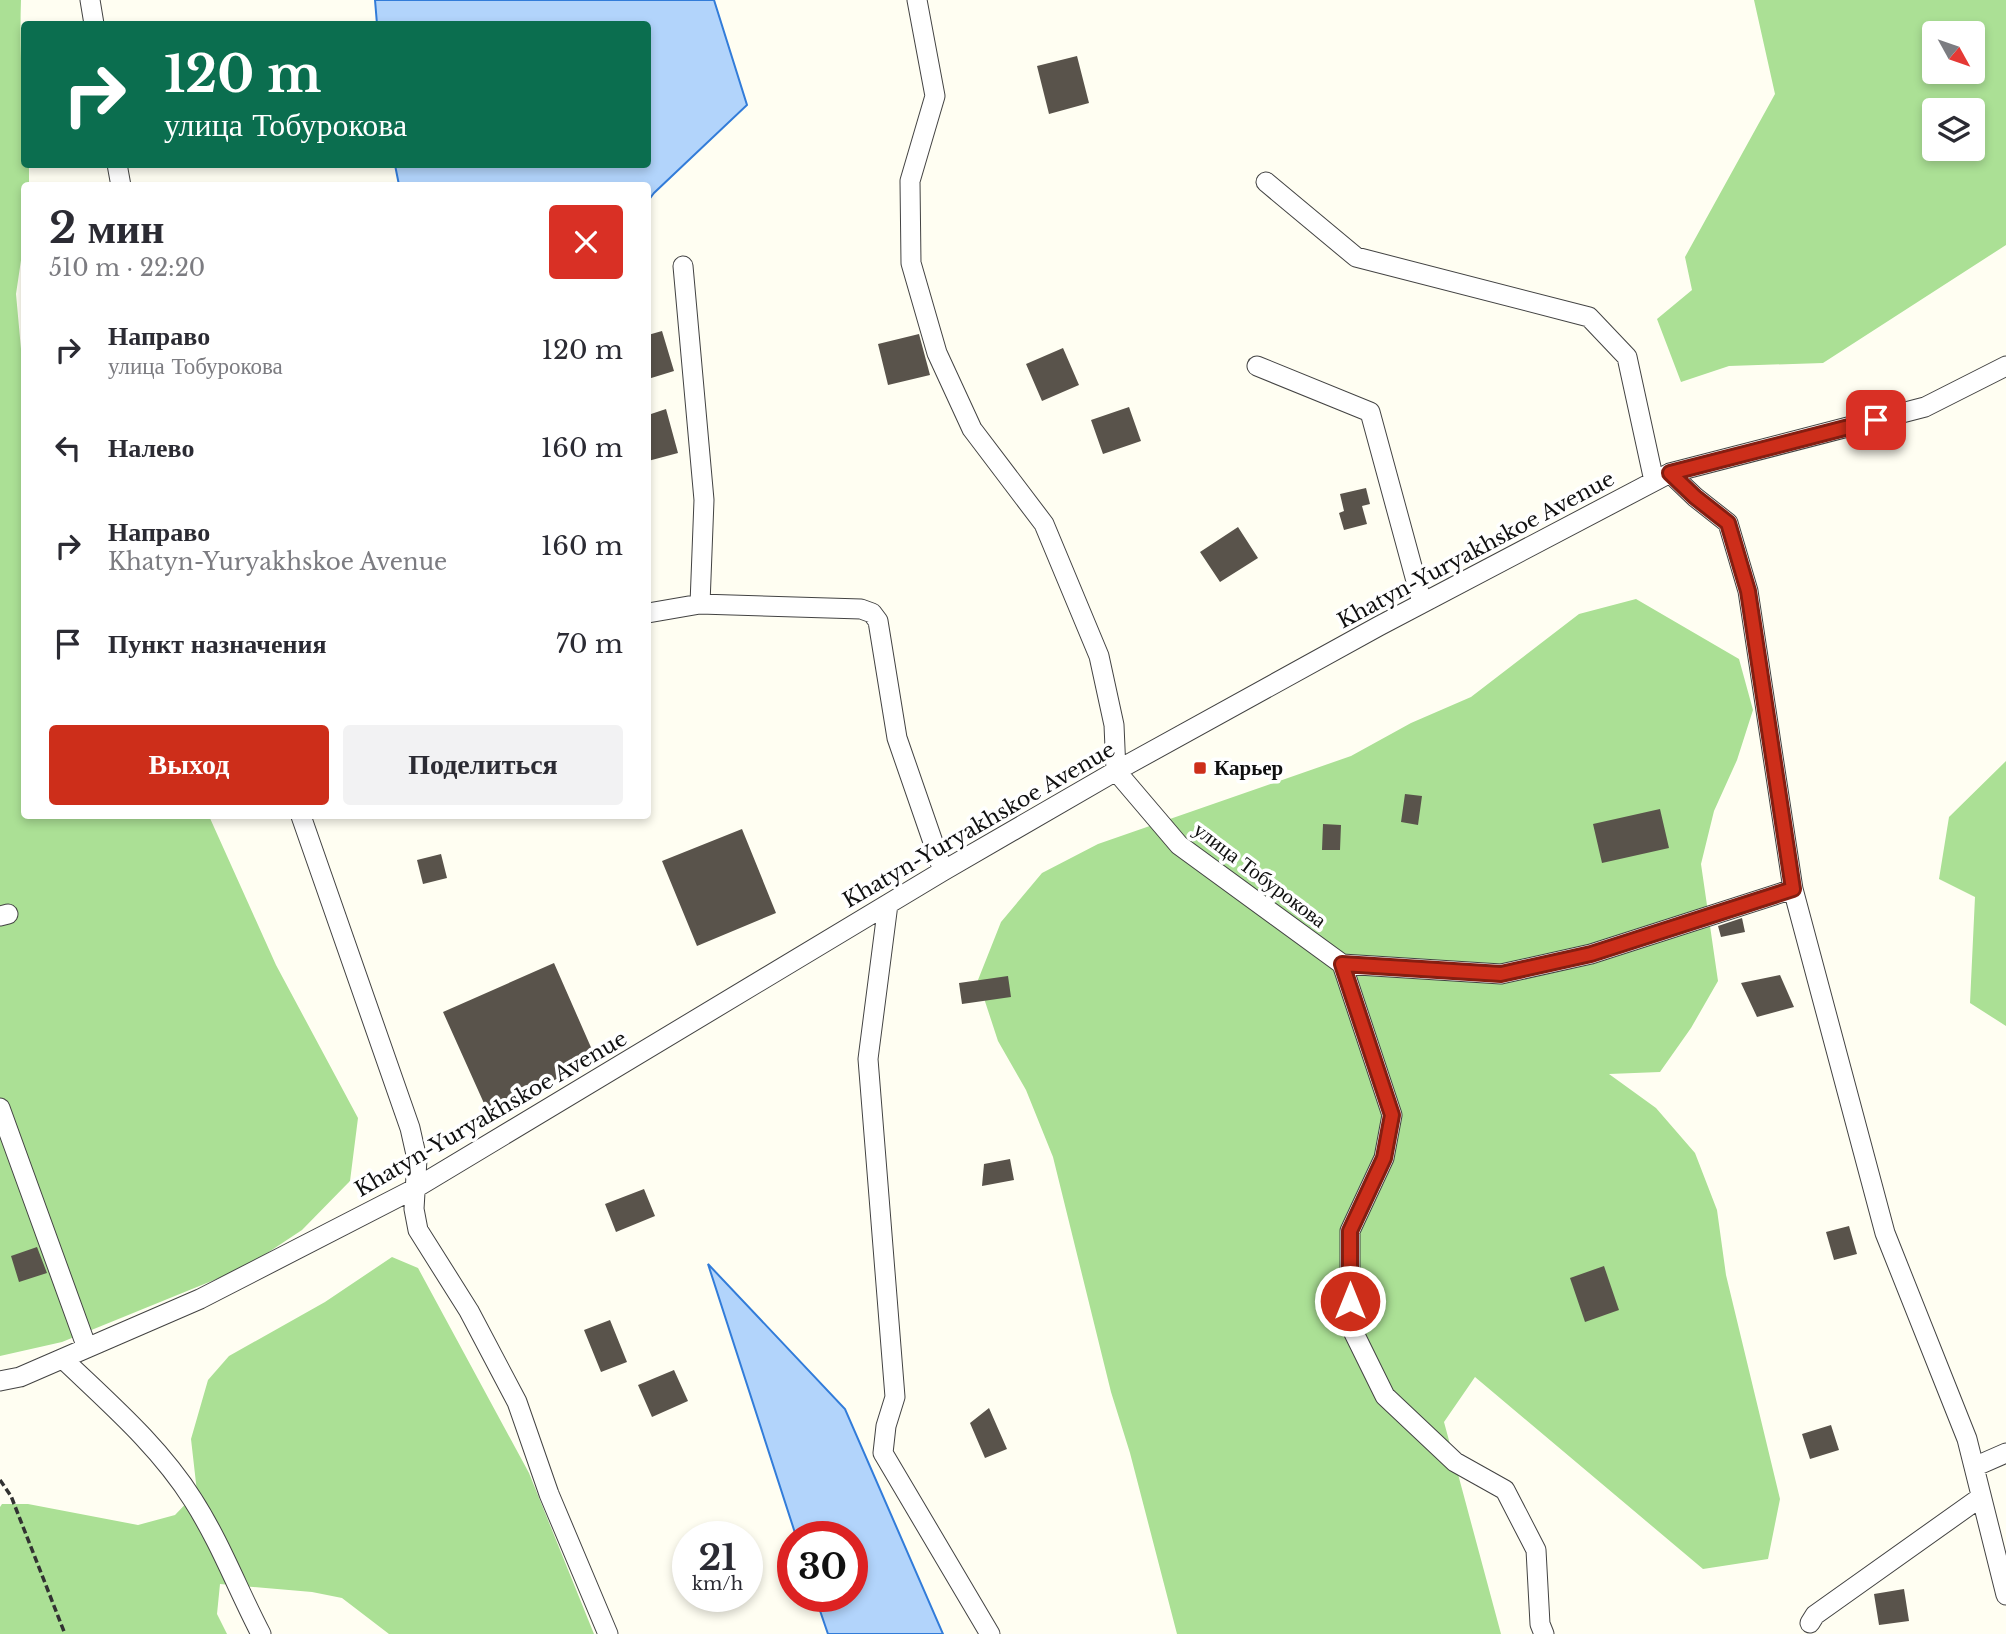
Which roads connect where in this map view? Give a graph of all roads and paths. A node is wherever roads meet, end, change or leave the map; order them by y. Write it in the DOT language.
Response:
graph roads {
  1 [pos="90,0"];
  2 [pos="918,0"];
  3 [pos="94,21"];
  4 [pos="1266,182"];
  5 [pos="683,266"];
  6 [pos="1257,366"];
  7 [pos="2006,366"];
  8 [pos="1662,477"];
  9 [pos="1422,603"];
  10 [pos="700,604"];
  11 [pos="651,612"];
  12 [pos="1116,771"];
  13 [pos="302,819"];
  14 [pos="943,871"];
  15 [pos="1793,889"];
  16 [pos="888,904"];
  17 [pos="1342,964"];
  18 [pos="0,1108"];
  19 [pos="414,1189"];
  20 [pos="87,1348"];
  21 [pos="63,1359"];
  22 [pos="0,1381"];
  23 [pos="2006,1453"];
  24 [pos="1974,1467"];
  25 [pos="0,1480"];
  26 [pos="1981,1497"];
  27 [pos="2006,1595"];
  28 [pos="1810,1623"];
  29 [pos="65,1634"];
  30 [pos="261,1634"];
  31 [pos="608,1634"];
  32 [pos="990,1634"];
  33 [pos="1544,1634"];
  1 -- 3 [label="street"];
  2 -- 12 [label="street"];
  4 -- 8 [label="street"];
  5 -- 10 [label="street"];
  6 -- 9 [label="street"];
  7 -- 8 [label="street, Khatyn-Yuryakhskoe Avenue"];
  8 -- 9 [label="street, Khatyn-Yuryakhskoe Avenue"];
  8 -- 15 [label="street"];
  9 -- 12 [label="street, Khatyn-Yuryakhskoe Avenue"];
  10 -- 11 [label="street"];
  10 -- 14 [label="street"];
  12 -- 14 [label="street, Khatyn-Yuryakhskoe Avenue"];
  12 -- 17 [label="street, улица Тобурокова"];
  13 -- 19 [label="street"];
  14 -- 16 [label="street, Khatyn-Yuryakhskoe Avenue"];
  15 -- 17 [label="street"];
  15 -- 24 [label="street"];
  16 -- 19 [label="street, Khatyn-Yuryakhskoe Avenue"];
  16 -- 32 [label="street"];
  17 -- 33 [label="street"];
  18 -- 20 [label="street"];
  19 -- 20 [label="street, Khatyn-Yuryakhskoe Avenue"];
  19 -- 31 [label="street"];
  20 -- 21 [label="street, Khatyn-Yuryakhskoe Avenue"];
  21 -- 22 [label="street, Khatyn-Yuryakhskoe Avenue"];
  21 -- 30 [label="street"];
  23 -- 24 [label="street"];
  24 -- 26 [label="street"];
  25 -- 29 [label="path"];
  26 -- 27 [label="street"];
  26 -- 28 [label="street"];
}
